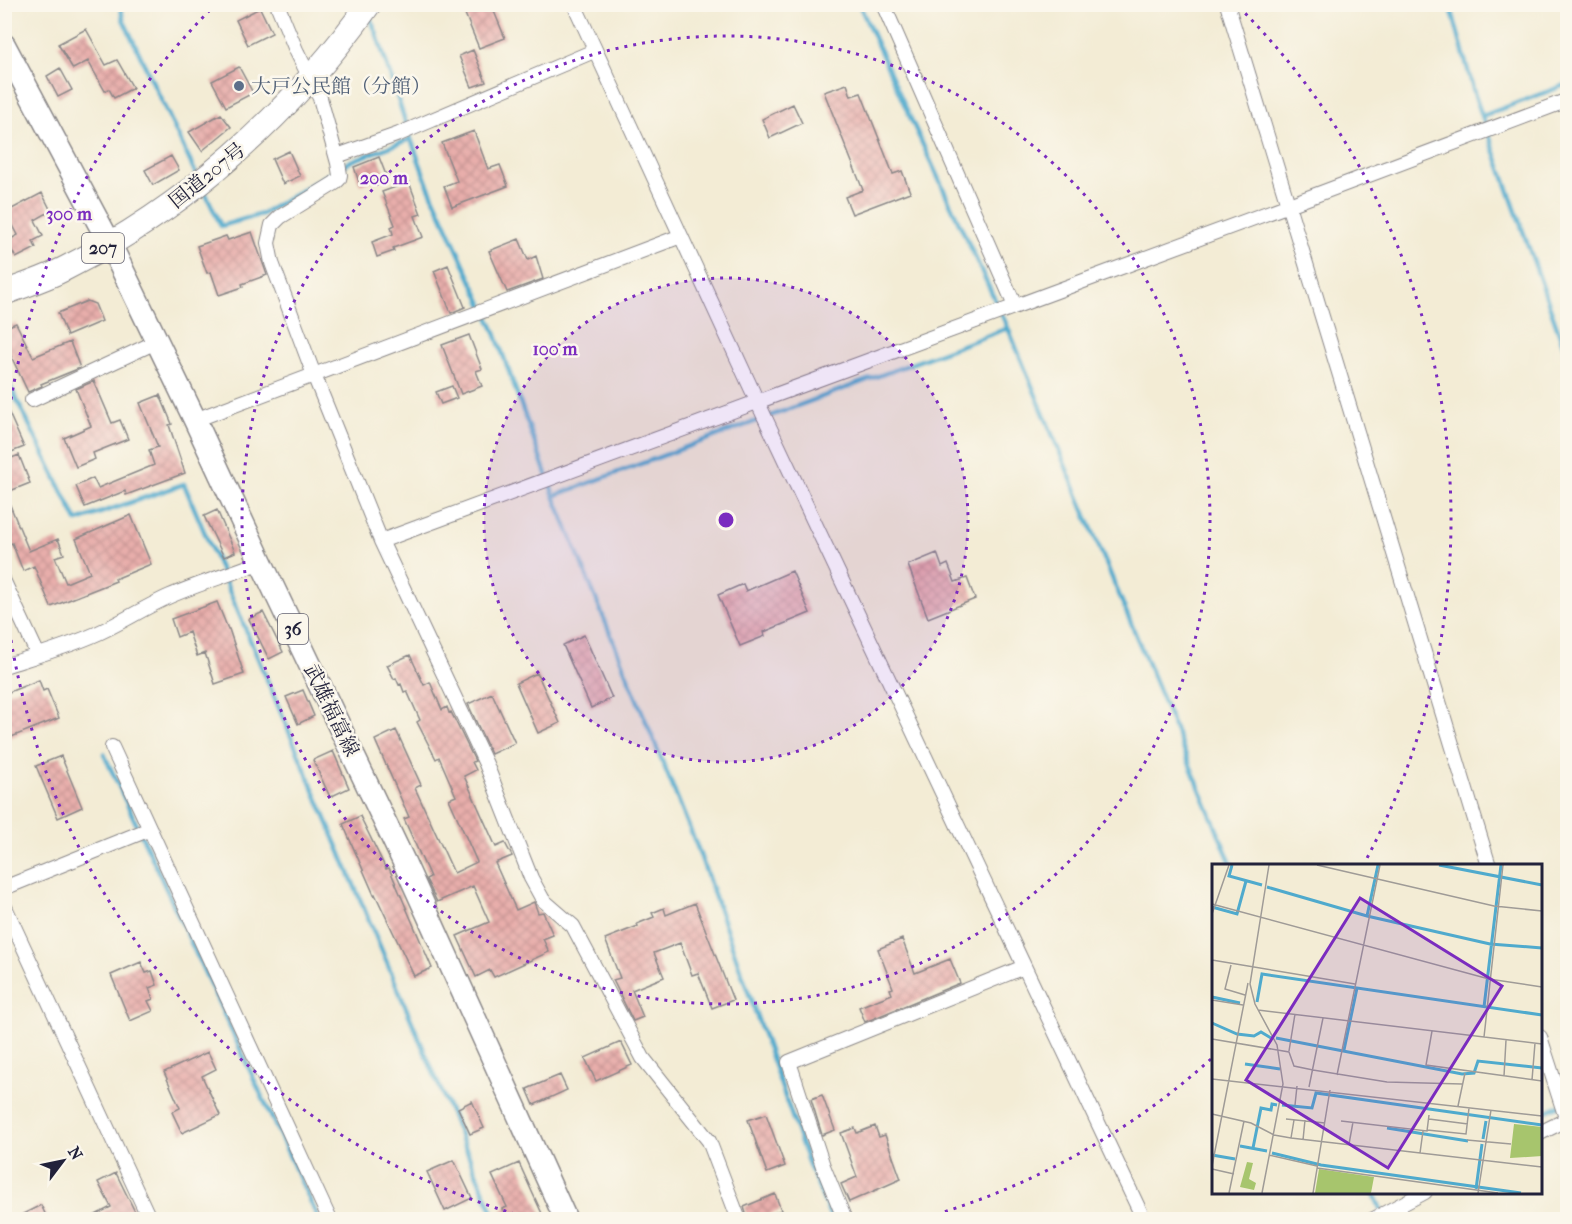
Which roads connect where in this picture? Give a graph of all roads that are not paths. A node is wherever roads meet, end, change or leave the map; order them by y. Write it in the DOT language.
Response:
graph roads {
  1 [pos="277,4"];
  2 [pos="574,4"];
  3 [pos="883,4"];
  4 [pos="1227,4"];
  5 [pos="362,14"];
  6 [pos="4,45"];
  7 [pos="594,51"];
  8 [pos="311,78"];
  9 [pos="1568,100"];
  10 [pos="338,165"];
  11 [pos="1289,205"];
  12 [pos="681,236"];
  13 [pos="110,244"];
  14 [pos="4,293"];
  15 [pos="1004,310"];
  16 [pos="156,342"];
  17 [pos="314,375"];
  18 [pos="32,400"];
  19 [pos="762,413"];
  20 [pos="195,420"];
  21 [pos="381,541"];
  22 [pos="261,562"];
  23 [pos="4,582"];
  24 [pos="38,655"];
  25 [pos="4,666"];
  26 [pos="112,747"];
  27 [pos="150,828"];
  28 [pos="1488,864"];
  29 [pos="4,888"];
  30 [pos="4,905"];
  31 [pos="1024,967"];
  32 [pos="1542,1043"];
  33 [pos="1564,1114"];
  34 [pos="1542,1131"];
  35 [pos="1421,1194"];
  36 [pos="1377,1217"];
  37 [pos="150,1220"];
  38 [pos="330,1220"];
  39 [pos="566,1220"];
  40 [pos="739,1220"];
  41 [pos="845,1220"];
  42 [pos="1144,1220"];
  1 -- 8 [label="street"];
  2 -- 7 [label="street"];
  3 -- 15 [label="street"];
  4 -- 11 [label="street"];
  5 -- 8 [label="highway, 国道207号 / 207"];
  6 -- 13 [label="main road, 武雄福富線 / 36"];
  7 -- 10 [label="street"];
  7 -- 12 [label="street"];
  8 -- 10 [label="street"];
  8 -- 13 [label="highway, 国道207号 / 207"];
  9 -- 11 [label="street"];
  10 -- 17 [label="street"];
  11 -- 15 [label="street"];
  11 -- 28 [label="street"];
  12 -- 17 [label="street"];
  12 -- 19 [label="street"];
  13 -- 14 [label="highway, 国道207号 / 207"];
  13 -- 16 [label="main road, 武雄福富線 / 36"];
  15 -- 19 [label="street"];
  16 -- 18 [label="street"];
  16 -- 20 [label="main road, 武雄福富線 / 36"];
  17 -- 20 [label="street"];
  17 -- 21 [label="street"];
  19 -- 21 [label="street"];
  19 -- 31 [label="street"];
  20 -- 22 [label="main road, 武雄福富線 / 36"];
  21 -- 40 [label="street"];
  22 -- 24 [label="street"];
  22 -- 39 [label="main road, 武雄福富線 / 36"];
  23 -- 24 [label="street"];
  24 -- 25 [label="street"];
  26 -- 27 [label="street"];
  27 -- 29 [label="street"];
  27 -- 38 [label="street"];
  30 -- 37 [label="street"];
  31 -- 41 [label="street"];
  31 -- 42 [label="street"];
  32 -- 33 [label="street"];
  33 -- 34 [label="street"];
  35 -- 36 [label="street"];
}
